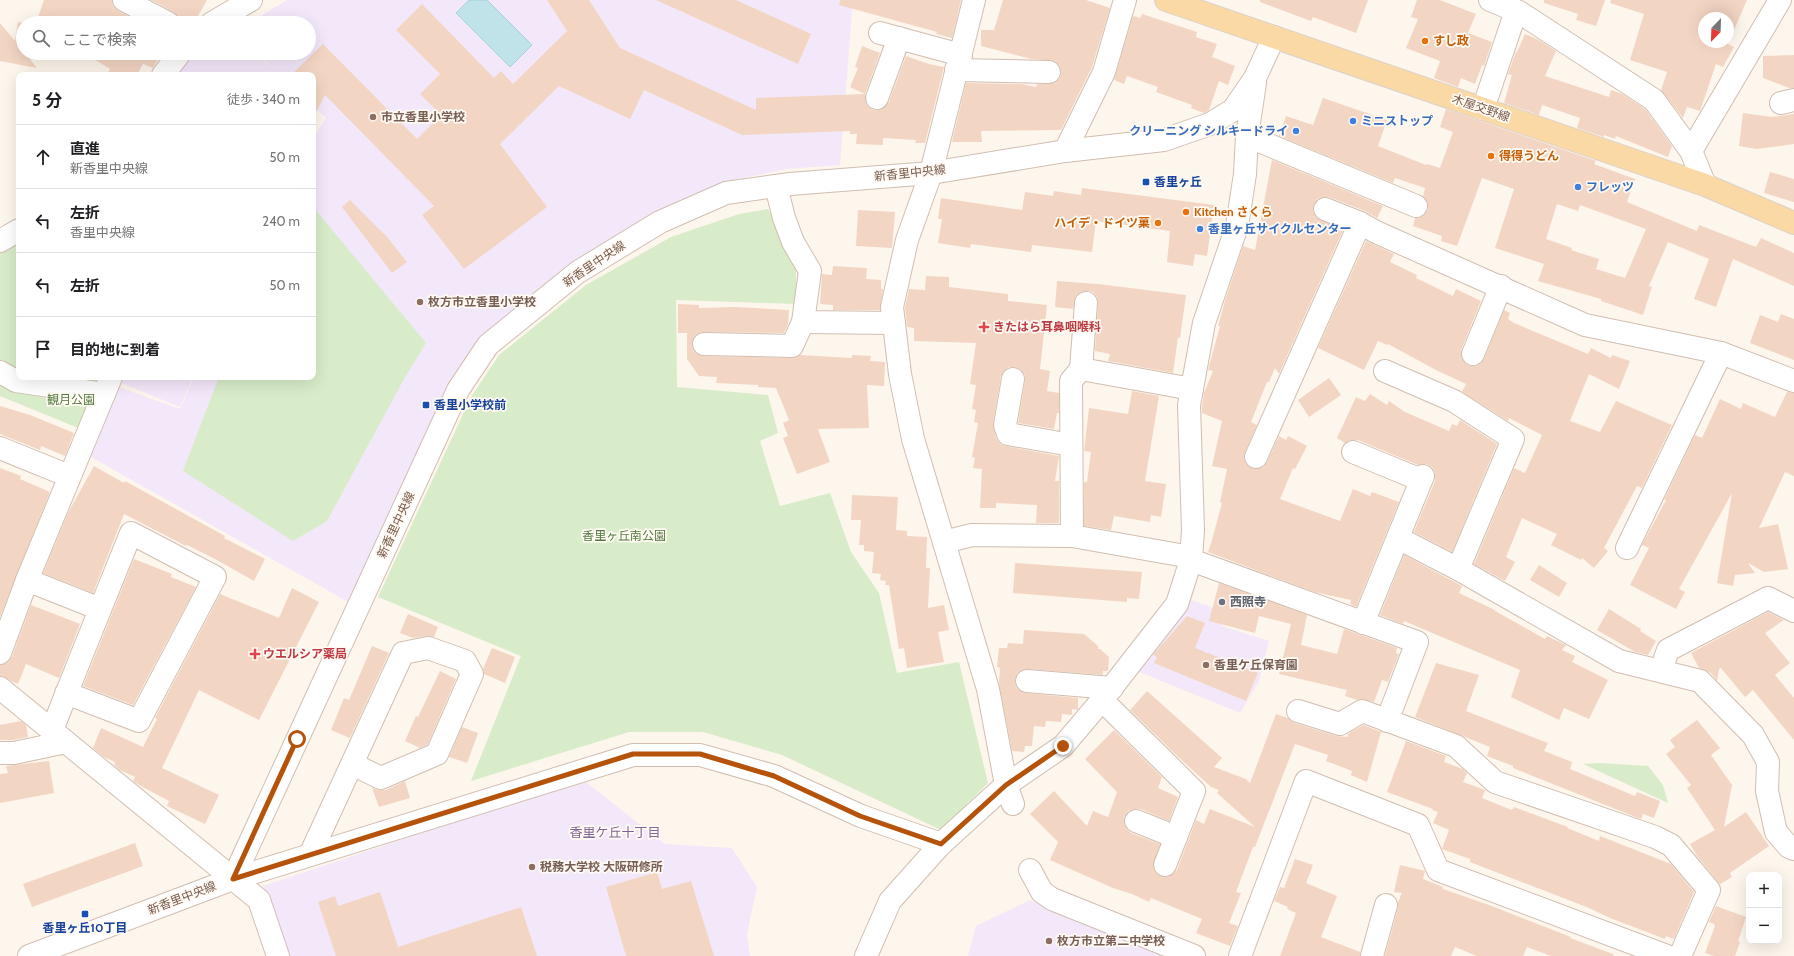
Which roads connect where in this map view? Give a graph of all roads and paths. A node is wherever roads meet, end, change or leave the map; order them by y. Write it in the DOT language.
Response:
graph roads {
  1 [pos="124,0"];
  2 [pos="251,0"];
  3 [pos="974,0"];
  4 [pos="1125,0"];
  5 [pos="1166,0"];
  6 [pos="1490,0"];
  7 [pos="1780,0"];
  8 [pos="1516,11"];
  9 [pos="155,16"];
  10 [pos="224,16"];
  11 [pos="1274,37"];
  12 [pos="175,60"];
  13 [pos="958,62"];
  14 [pos="165,72"];
  15 [pos="1048,72"];
  16 [pos="1255,78"];
  17 [pos="877,98"];
  18 [pos="1483,109"];
  19 [pos="1247,136"];
  20 [pos="1691,150"];
  21 [pos="1066,151"];
  22 [pos="931,172"];
  23 [pos="1705,185"];
  24 [pos="776,186"];
  25 [pos="1416,206"];
  26 [pos="1325,209"];
  27 [pos="1360,223"];
  28 [pos="1794,223"];
  29 [pos="16,232"];
  30 [pos="0,241"];
  31 [pos="1501,286"];
  32 [pos="1086,303"];
  33 [pos="803,322"];
  34 [pos="894,323"];
  35 [pos="704,344"];
  36 [pos="1721,353"];
  37 [pos="1473,354"];
  38 [pos="1081,370"];
  39 [pos="1385,371"];
  40 [pos="0,372"];
  41 [pos="1013,379"];
  42 [pos="1794,381"];
  43 [pos="108,386"];
  44 [pos="1192,389"];
  45 [pos="1071,445"];
  46 [pos="0,448"];
  47 [pos="1353,452"];
  48 [pos="1256,457"];
  49 [pos="70,476"];
  50 [pos="1072,536"];
  51 [pos="1398,538"];
  52 [pos="944,542"];
  53 [pos="1627,548"];
  54 [pos="1191,558"];
  55 [pos="1458,569"];
  56 [pos="27,580"];
  57 [pos="100,608"];
  58 [pos="1794,611"];
  59 [pos="1363,623"];
  60 [pos="0,653"];
  61 [pos="1661,670"];
  62 [pos="1027,682"];
  63 [pos="0,688"];
  64 [pos="66,693"];
  65 [pos="1107,694"];
  66 [pos="1298,711"];
  67 [pos="1387,720"];
  68 [pos="59,736"];
  69 [pos="0,753"];
  70 [pos="352,764"];
  71 [pos="1010,795"];
  72 [pos="1136,821"];
  73 [pos="1176,836"];
  74 [pos="941,844"];
  75 [pos="1794,849"];
  76 [pos="310,855"];
  77 [pos="1165,865"];
  78 [pos="1030,870"];
  79 [pos="233,879"];
  80 [pos="1386,905"];
  81 [pos="29,956"];
  82 [pos="278,956"];
  83 [pos="866,956"];
  84 [pos="1194,956"];
  85 [pos="1240,956"];
  86 [pos="1372,956"];
  87 [pos="1667,956"];
  88 [pos="1680,956"];
  1 -- 9 [label="street"];
  2 -- 10 [label="street"];
  3 -- 13 [label="street"];
  4 -- 21 [label="street"];
  5 -- 11 [label="main road, 木屋交野線"];
  6 -- 8 [label="street"];
  7 -- 20 [label="street"];
  8 -- 18 [label="street"];
  8 -- 20 [label="street"];
  11 -- 16 [label="street, 新香里中央線"];
  11 -- 18 [label="main road, 木屋交野線"];
  12 -- 14 [label="street"];
  13 -- 15 [label="street"];
  13 -- 17 [label="street"];
  13 -- 22 [label="street"];
  16 -- 19 [label="street"];
  16 -- 21 [label="street, 新香里中央線"];
  18 -- 23 [label="main road, 木屋交野線"];
  19 -- 25 [label="street"];
  19 -- 44 [label="street"];
  20 -- 23 [label="street"];
  21 -- 22 [label="street, 新香里中央線"];
  22 -- 24 [label="street, 新香里中央線"];
  22 -- 34 [label="street"];
  23 -- 28 [label="main road, 木屋交野線"];
  24 -- 33 [label="street"];
  24 -- 79 [label="street, 新香里中央線"];
  26 -- 27 [label="street"];
  27 -- 31 [label="street"];
  27 -- 48 [label="street"];
  29 -- 30 [label="street"];
  31 -- 36 [label="street"];
  31 -- 37 [label="street"];
  32 -- 38 [label="street"];
  33 -- 34 [label="street"];
  33 -- 35 [label="street"];
  34 -- 52 [label="street"];
  36 -- 42 [label="street"];
  36 -- 53 [label="street"];
  38 -- 44 [label="street"];
  38 -- 45 [label="street"];
  39 -- 55 [label="street"];
  40 -- 43 [label="street"];
  41 -- 45 [label="street"];
  43 -- 49 [label="street"];
  44 -- 54 [label="street"];
  45 -- 50 [label="street"];
  46 -- 49 [label="street"];
  47 -- 51 [label="street"];
  49 -- 56 [label="street"];
  50 -- 52 [label="street"];
  50 -- 54 [label="street"];
  51 -- 55 [label="street"];
  51 -- 59 [label="street"];
  52 -- 71 [label="street"];
  54 -- 59 [label="street"];
  54 -- 65 [label="street"];
  55 -- 61 [label="street"];
  56 -- 57 [label="street"];
  56 -- 60 [label="street"];
  57 -- 64 [label="street"];
  57 -- 64 [label="street"];
  58 -- 61 [label="street"];
  59 -- 67 [label="street"];
  61 -- 75 [label="street"];
  62 -- 65 [label="street"];
  63 -- 68 [label="street"];
  64 -- 68 [label="street"];
  65 -- 71 [label="street"];
  65 -- 73 [label="street"];
  66 -- 67 [label="street"];
  67 -- 88 [label="street"];
  68 -- 69 [label="street"];
  68 -- 79 [label="street"];
  70 -- 70 [label="street"];
  70 -- 76 [label="street"];
  71 -- 74 [label="street"];
  72 -- 73 [label="street"];
  73 -- 77 [label="street"];
  74 -- 76 [label="street"];
  74 -- 83 [label="street"];
  76 -- 79 [label="street"];
  78 -- 84 [label="street"];
  79 -- 81 [label="street, 新香里中央線"];
  79 -- 82 [label="street"];
  80 -- 86 [label="street"];
  85 -- 87 [label="street"];
}
